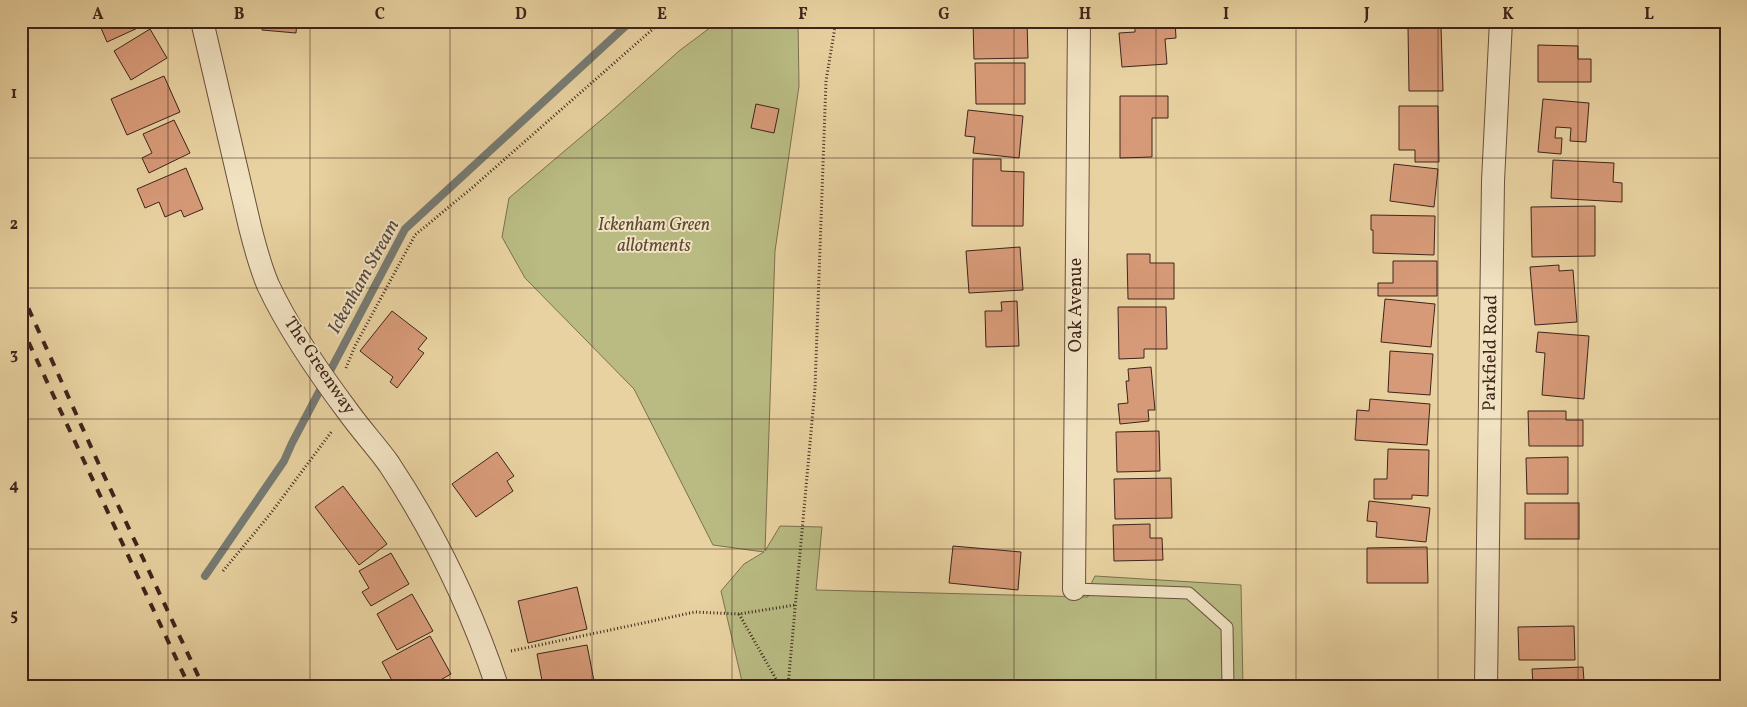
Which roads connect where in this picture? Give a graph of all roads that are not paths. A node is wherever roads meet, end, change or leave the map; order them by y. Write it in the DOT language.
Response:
graph roads {
  1 [pos="202,21"];
  2 [pos="1079,21"];
  3 [pos="1501,21"];
  4 [pos="1074,589"];
  5 [pos="497,686"];
  6 [pos="1228,686"];
  7 [pos="1486,686"];
  1 -- 5 [label="street, The Greenway"];
  2 -- 4 [label="street, Oak Avenue"];
  3 -- 7 [label="street, Parkfield Road"];
  4 -- 6 [label="lane"];
}
